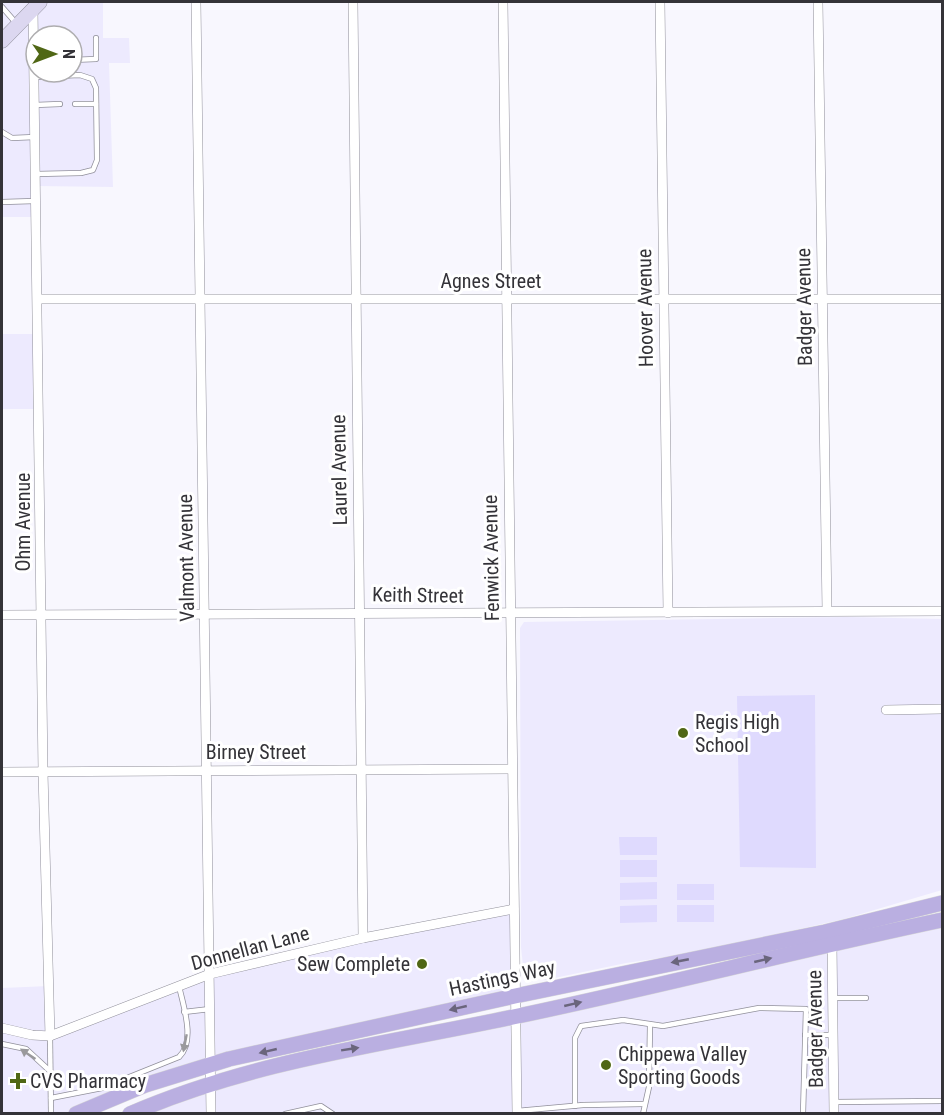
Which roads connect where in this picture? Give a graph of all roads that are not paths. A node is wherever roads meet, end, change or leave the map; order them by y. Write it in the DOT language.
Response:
graph roads {
  1 [pos="196,2"];
  2 [pos="353,2"];
  3 [pos="503,2"];
  4 [pos="660,2"];
  5 [pos="818,2"];
  6 [pos="36,5"];
  7 [pos="2,8"];
  8 [pos="36,24"];
  9 [pos="17,25"];
  10 [pos="96,38"];
  11 [pos="2,41"];
  12 [pos="84,60"];
  13 [pos="84,76"];
  14 [pos="34,84"];
  15 [pos="75,104"];
  16 [pos="96,104"];
  17 [pos="35,105"];
  18 [pos="60,105"];
  19 [pos="2,132"];
  20 [pos="36,137"];
  21 [pos="36,174"];
  22 [pos="37,201"];
  23 [pos="2,202"];
  24 [pos="355,298"];
  25 [pos="822,298"];
  26 [pos="39,299"];
  27 [pos="663,299"];
  28 [pos="942,299"];
  29 [pos="200,300"];
  30 [pos="506,300"];
  31 [pos="826,611"];
  32 [pos="942,611"];
  33 [pos="359,612"];
  34 [pos="205,613"];
  35 [pos="668,613"];
  36 [pos="510,614"];
  37 [pos="2,615"];
  38 [pos="41,615"];
  39 [pos="942,709"];
  40 [pos="886,710"];
  41 [pos="511,769"];
  42 [pos="207,770"];
  43 [pos="362,771"];
  44 [pos="2,772"];
  45 [pos="43,772"];
  46 [pos="942,903"];
  47 [pos="514,909"];
  48 [pos="917,909"];
  49 [pos="942,920"];
  50 [pos="363,938"];
  51 [pos="832,944"];
  52 [pos="210,974"];
  53 [pos="179,986"];
  54 [pos="515,996"];
  55 [pos="833,998"];
  56 [pos="866,998"];
  57 [pos="210,1009"];
  58 [pos="184,1012"];
  59 [pos="516,1017"];
  60 [pos="650,1025"];
  61 [pos="2,1028"];
  62 [pos="805,1035"];
  63 [pos="833,1035"];
  64 [pos="50,1036"];
  65 [pos="2,1044"];
  66 [pos="212,1064"];
  67 [pos="51,1072"];
  68 [pos="211,1083"];
  69 [pos="51,1098"];
  70 [pos="942,1101"];
  71 [pos="834,1102"];
  72 [pos="643,1104"];
  73 [pos="574,1106"];
  74 [pos="517,1112"];
  75 [pos="51,1113"];
  76 [pos="76,1113"];
  77 [pos="130,1113"];
  78 [pos="211,1113"];
  79 [pos="285,1113"];
  80 [pos="333,1113"];
  81 [pos="643,1113"];
  82 [pos="803,1113"];
  83 [pos="834,1113"];
  1 -- 29 [label="street, Valmont Avenue"];
  2 -- 24 [label="street, Laurel Avenue"];
  3 -- 30 [label="street, Fenwick Avenue"];
  4 -- 27 [label="street, Hoover Avenue"];
  5 -- 25 [label="street, Badger Avenue"];
  6 -- 8 [label="street, Ohm Avenue"];
  6 -- 9 [label="main road"];
  7 -- 9 [label="lane"];
  9 -- 11 [label="main road"];
  10 -- 12 [label="lane"];
  13 -- 16 [label="lane"];
  14 -- 17 [label="street, Ohm Avenue"];
  15 -- 16 [label="lane"];
  16 -- 21 [label="lane"];
  17 -- 18 [label="lane"];
  17 -- 20 [label="street, Ohm Avenue"];
  19 -- 20 [label="lane"];
  20 -- 21 [label="street, Ohm Avenue"];
  21 -- 22 [label="street, Ohm Avenue"];
  22 -- 23 [label="lane"];
  22 -- 26 [label="street, Ohm Avenue"];
  24 -- 29 [label="street, Agnes Street"];
  24 -- 30 [label="street, Agnes Street"];
  24 -- 33 [label="street, Laurel Avenue"];
  25 -- 27 [label="street, Agnes Street"];
  25 -- 28 [label="street, Agnes Street"];
  25 -- 31 [label="street, Badger Avenue"];
  26 -- 29 [label="street, Agnes Street"];
  26 -- 38 [label="street, Ohm Avenue"];
  27 -- 30 [label="street, Agnes Street"];
  27 -- 35 [label="street, Hoover Avenue"];
  29 -- 34 [label="street, Valmont Avenue"];
  30 -- 36 [label="street, Fenwick Avenue"];
  31 -- 32 [label="street, Keith Street"];
  31 -- 35 [label="street, Keith Street"];
  33 -- 34 [label="street, Keith Street"];
  33 -- 36 [label="street, Keith Street"];
  33 -- 43 [label="street, Laurel Avenue"];
  34 -- 38 [label="street, Keith Street"];
  34 -- 42 [label="street, Valmont Avenue"];
  35 -- 36 [label="street, Keith Street"];
  36 -- 41 [label="street, Fenwick Avenue"];
  37 -- 38 [label="street, Keith Street"];
  38 -- 45 [label="street, Ohm Avenue"];
  39 -- 40 [label="street"];
  41 -- 43 [label="street, Birney Street"];
  41 -- 47 [label="street, Fenwick Avenue"];
  42 -- 43 [label="street, Birney Street"];
  42 -- 45 [label="street, Birney Street"];
  42 -- 52 [label="street, Valmont Avenue"];
  43 -- 50 [label="street, Laurel Avenue"];
  44 -- 45 [label="street, Birney Street"];
  45 -- 64 [label="street, Ohm Avenue"];
  46 -- 48 [label="main road, Hastings Way"];
  47 -- 50 [label="street, Donnellan Lane"];
  47 -- 54 [label="street, Fenwick Avenue"];
  48 -- 51 [label="main road"];
  48 -- 54 [label="main road, Hastings Way, one-way"];
  49 -- 51 [label="main road, Hastings Way"];
  50 -- 52 [label="street, Donnellan Lane"];
  51 -- 55 [label="street, Badger Avenue"];
  59 -- 51 [label="main road, Hastings Way, one-way"];
  52 -- 53 [label="street, Donnellan Lane"];
  52 -- 57 [label="street, Valmont Avenue"];
  53 -- 58 [label="lane"];
  53 -- 64 [label="street, Donnellan Lane"];
  54 -- 59 [label="street, Fenwick Avenue"];
  54 -- 66 [label="main road, Hastings Way, one-way"];
  55 -- 56 [label="lane"];
  55 -- 63 [label="street, Badger Avenue"];
  57 -- 58 [label="lane"];
  57 -- 66 [label="street, Valmont Avenue"];
  58 -- 69 [label="lane, one-way"];
  68 -- 59 [label="main road, Hastings Way, one-way"];
  59 -- 74 [label="street, Fenwick Avenue"];
  60 -- 62 [label="lane"];
  60 -- 72 [label="lane"];
  60 -- 73 [label="lane"];
  61 -- 64 [label="street, Donnellan Lane"];
  62 -- 63 [label="lane"];
  62 -- 82 [label="lane"];
  63 -- 71 [label="street, Badger Avenue"];
  64 -- 67 [label="lane"];
  67 -- 65 [label="lane, one-way"];
  66 -- 68 [label="street, Valmont Avenue"];
  66 -- 76 [label="main road, Hastings Way"];
  67 -- 69 [label="lane"];
  68 -- 77 [label="main road, Hastings Way"];
  68 -- 78 [label="street, Valmont Avenue"];
  69 -- 75 [label="lane"];
  70 -- 71 [label="lane"];
  71 -- 83 [label="street, Badger Avenue"];
  72 -- 73 [label="lane"];
  72 -- 81 [label="lane"];
  73 -- 74 [label="lane"];
  79 -- 80 [label="lane"];
}
